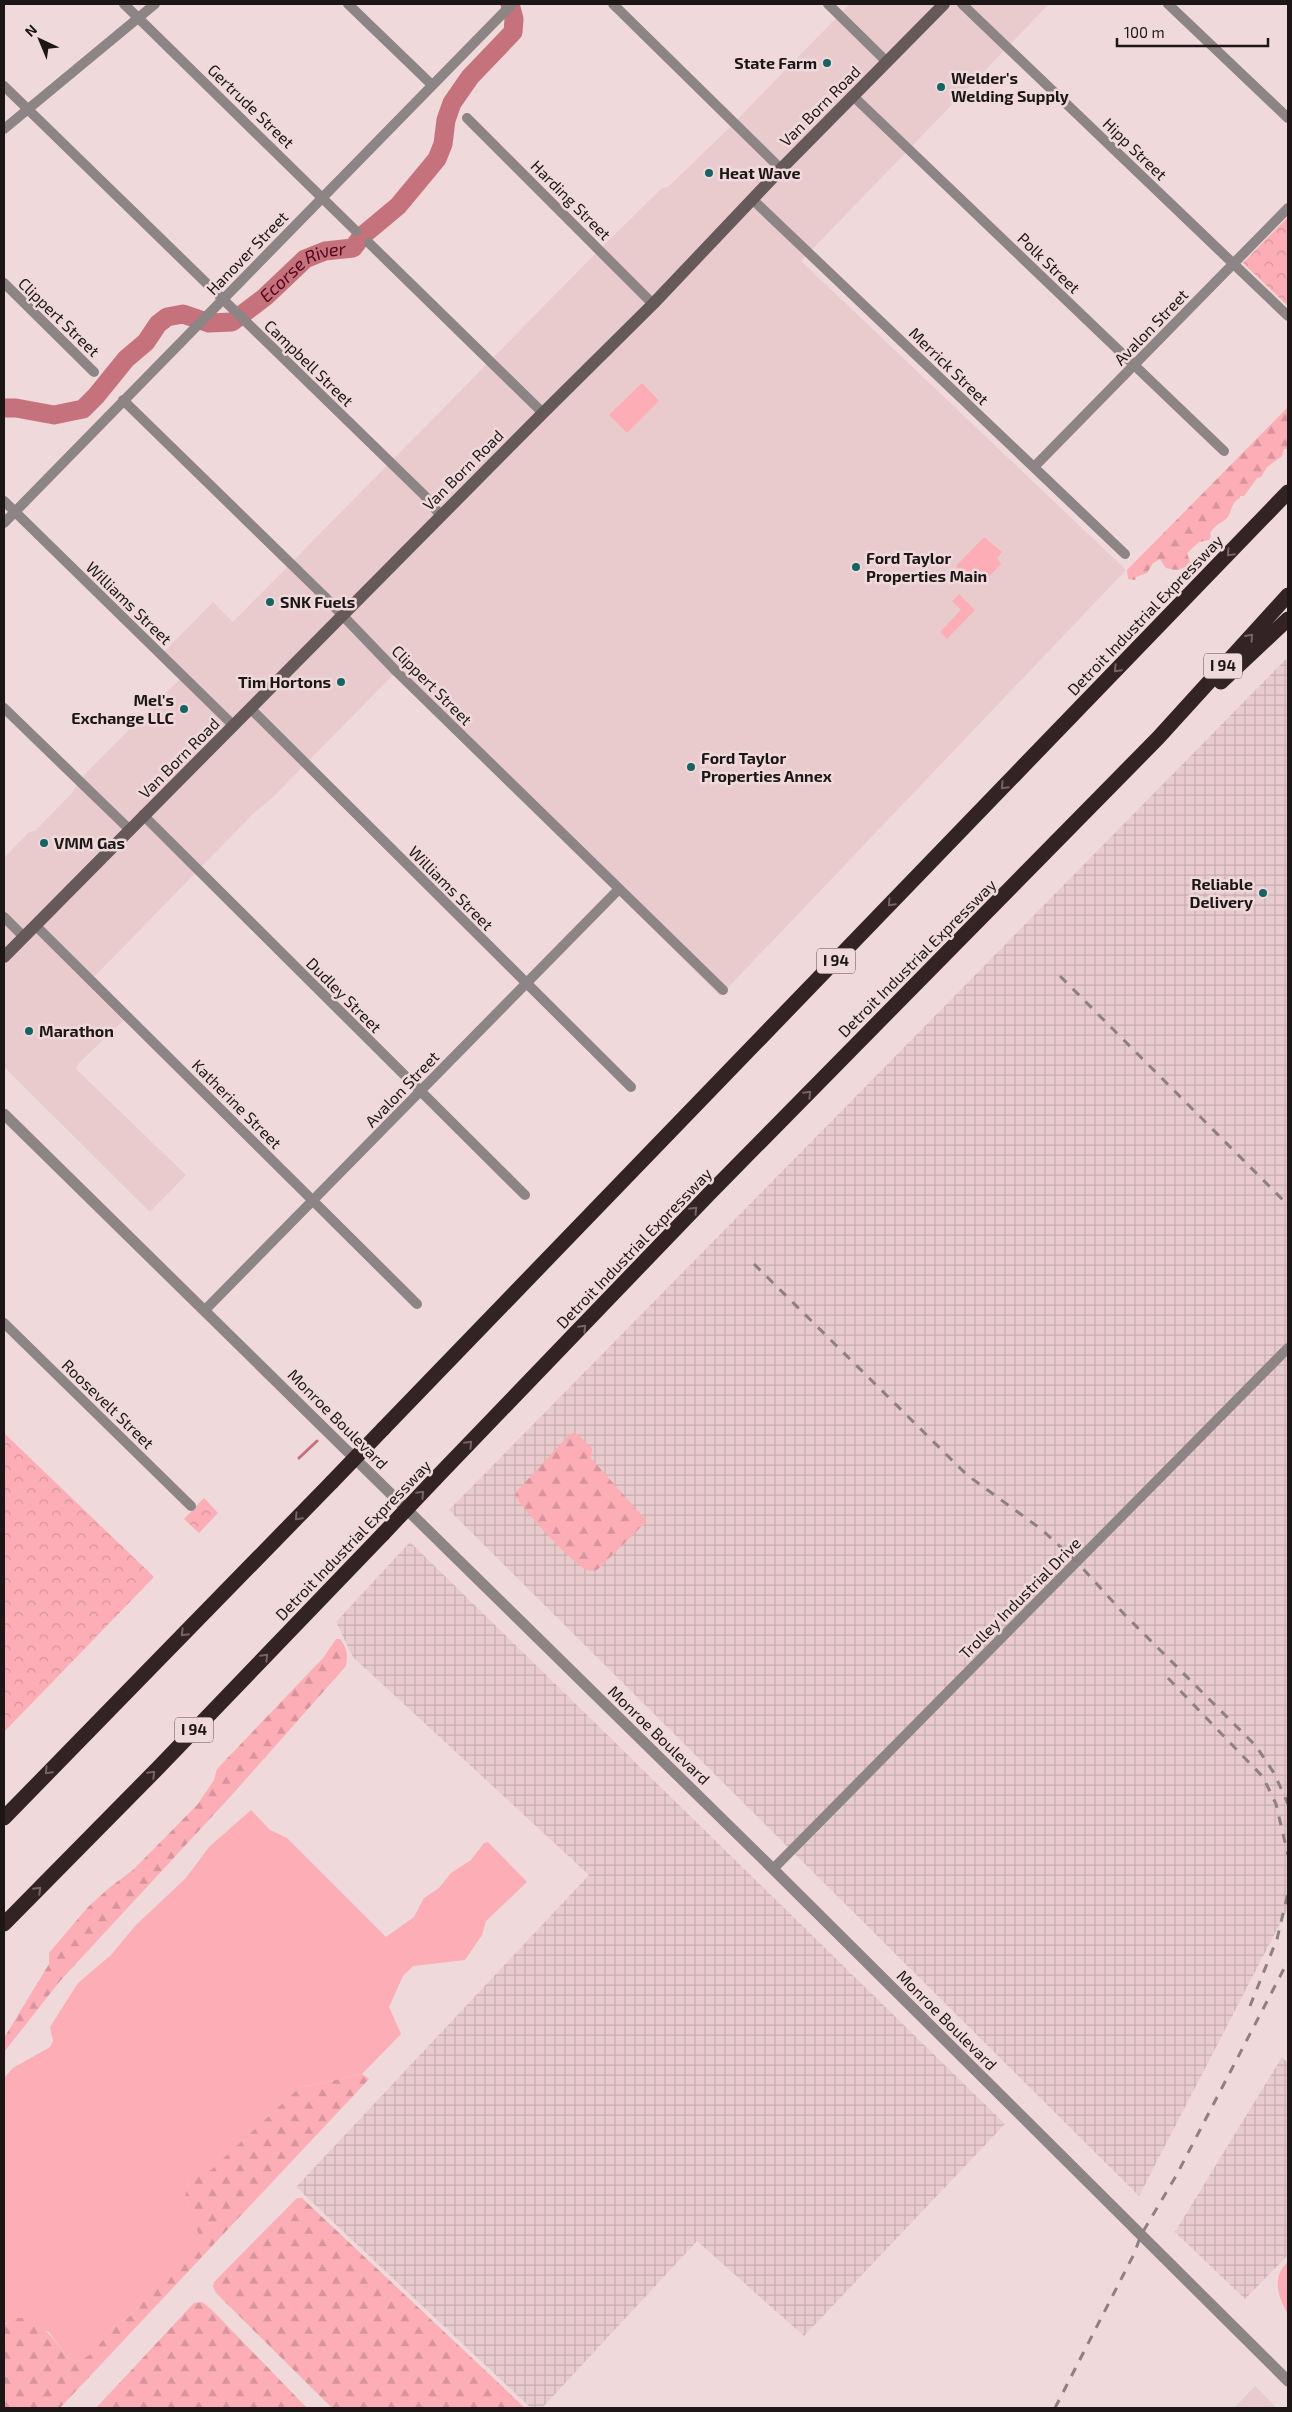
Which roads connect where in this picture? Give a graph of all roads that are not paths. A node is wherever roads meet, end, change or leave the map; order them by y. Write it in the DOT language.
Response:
graph roads {
  1 [pos="124,4"];
  2 [pos="156,4"];
  3 [pos="348,4"];
  4 [pos="512,4"];
  5 [pos="613,4"];
  6 [pos="828,4"];
  7 [pos="944,4"];
  8 [pos="962,4"];
  9 [pos="1168,4"];
  10 [pos="138,18"];
  11 [pos="887,62"];
  12 [pos="432,84"];
  13 [pos="4,86"];
  14 [pos="853,96"];
  15 [pos="28,109"];
  16 [pos="466,118"];
  17 [pos="1288,118"];
  18 [pos="4,129"];
  19 [pos="781,169"];
  20 [pos="322,197"];
  21 [pos="752,199"];
  22 [pos="1288,208"];
  23 [pos="356,231"];
  24 [pos="368,243"];
  25 [pos="1234,264"];
  26 [pos="4,284"];
  27 [pos="223,300"];
  28 [pos="653,304"];
  29 [pos="1288,316"];
  30 [pos="1134,365"];
  31 [pos="94,372"];
  32 [pos="123,400"];
  33 [pos="542,413"];
  34 [pos="1224,451"];
  35 [pos="1034,467"];
  36 [pos="1288,483"];
  37 [pos="1288,492"];
  38 [pos="4,501"];
  39 [pos="15,512"];
  40 [pos="441,516"];
  41 [pos="4,523"];
  42 [pos="1250,531"];
  43 [pos="1125,554"];
  44 [pos="1288,595"];
  45 [pos="342,616"];
  46 [pos="1288,619"];
  47 [pos="4,708"];
  48 [pos="251,709"];
  49 [pos="234,726"];
  50 [pos="1158,738"];
  51 [pos="143,815"];
  52 [pos="129,829"];
  53 [pos="619,889"];
  54 [pos="4,917"];
  55 [pos="35,925"];
  56 [pos="24,936"];
  57 [pos="4,957"];
  58 [pos="526,983"];
  59 [pos="723,990"];
  60 [pos="631,1087"];
  61 [pos="420,1091"];
  62 [pos="4,1114"];
  63 [pos="525,1195"];
  64 [pos="313,1200"];
  65 [pos="417,1304"];
  66 [pos="205,1310"];
  67 [pos="4,1323"];
  68 [pos="1288,1348"];
  69 [pos="191,1506"];
  70 [pos="4,1818"];
  71 [pos="773,1869"];
  72 [pos="4,1924"];
  73 [pos="1288,2381"];
  1 -- 10 [label="street, Gertrude Street"];
  2 -- 10 [label="street"];
  3 -- 12 [label="street"];
  4 -- 12 [label="street, Hanover Street"];
  5 -- 19 [label="street"];
  6 -- 11 [label="street"];
  7 -- 11 [label="main road, Van Born Road"];
  8 -- 25 [label="street, Hipp Street"];
  9 -- 17 [label="street"];
  10 -- 15 [label="street"];
  10 -- 20 [label="street, Gertrude Street"];
  11 -- 14 [label="main road, Van Born Road"];
  12 -- 20 [label="street, Hanover Street"];
  13 -- 15 [label="street, Campbell Street"];
  14 -- 19 [label="main road, Van Born Road"];
  14 -- 30 [label="street, Polk Street"];
  15 -- 18 [label="street"];
  15 -- 27 [label="street, Campbell Street"];
  16 -- 28 [label="street, Harding Street"];
  19 -- 21 [label="main road, Van Born Road"];
  20 -- 23 [label="street, Gertrude Street"];
  20 -- 27 [label="street, Hanover Street"];
  21 -- 28 [label="main road, Van Born Road"];
  21 -- 35 [label="street, Merrick Street"];
  22 -- 25 [label="street, Avalon Street"];
  24 -- 33 [label="street"];
  25 -- 29 [label="street, Hipp Street"];
  25 -- 30 [label="street, Avalon Street"];
  26 -- 31 [label="street, Clippert Street"];
  27 -- 32 [label="street, Hanover Street"];
  27 -- 40 [label="street, Campbell Street"];
  28 -- 33 [label="main road, Van Born Road"];
  30 -- 34 [label="street, Polk Street"];
  30 -- 35 [label="street, Avalon Street"];
  32 -- 39 [label="street, Hanover Street"];
  32 -- 45 [label="street, Clippert Street"];
  33 -- 40 [label="main road, Van Born Road"];
  35 -- 43 [label="street, Merrick Street"];
  36 -- 42 [label="highway"];
  37 -- 42 [label="highway, Detroit Industrial Expressway / I 94"];
  38 -- 39 [label="street, Williams Street"];
  39 -- 41 [label="street, Hanover Street"];
  39 -- 49 [label="street, Williams Street"];
  40 -- 45 [label="main road, Van Born Road"];
  42 -- 70 [label="highway, Detroit Industrial Expressway / I 94, one-way, bridge"];
  50 -- 44 [label="highway, Detroit Industrial Expressway / I 94, one-way"];
  45 -- 48 [label="main road, Van Born Road"];
  45 -- 53 [label="street, Clippert Street"];
  46 -- 50 [label="highway"];
  47 -- 52 [label="street"];
  48 -- 49 [label="main road, Van Born Road"];
  48 -- 58 [label="street, Williams Street"];
  49 -- 51 [label="main road, Van Born Road"];
  72 -- 50 [label="highway, Detroit Industrial Expressway / I 94, one-way, bridge"];
  51 -- 52 [label="main road, Van Born Road"];
  51 -- 61 [label="street, Dudley Street"];
  52 -- 55 [label="main road, Van Born Road"];
  53 -- 58 [label="street, Avalon Street"];
  53 -- 59 [label="street, Clippert Street"];
  54 -- 56 [label="street"];
  55 -- 56 [label="main road, Van Born Road"];
  55 -- 64 [label="street, Katherine Street"];
  56 -- 57 [label="main road, Van Born Road"];
  58 -- 60 [label="street, Williams Street"];
  58 -- 61 [label="street, Avalon Street"];
  61 -- 63 [label="street, Dudley Street"];
  61 -- 64 [label="street, Avalon Street"];
  62 -- 66 [label="street, Monroe Boulevard"];
  64 -- 65 [label="street, Katherine Street"];
  64 -- 66 [label="street, Avalon Street"];
  66 -- 71 [label="street, Monroe Boulevard"];
  67 -- 69 [label="street, Roosevelt Street"];
  68 -- 71 [label="street, Trolley Industrial Drive"];
  71 -- 73 [label="street, Monroe Boulevard"];
}
